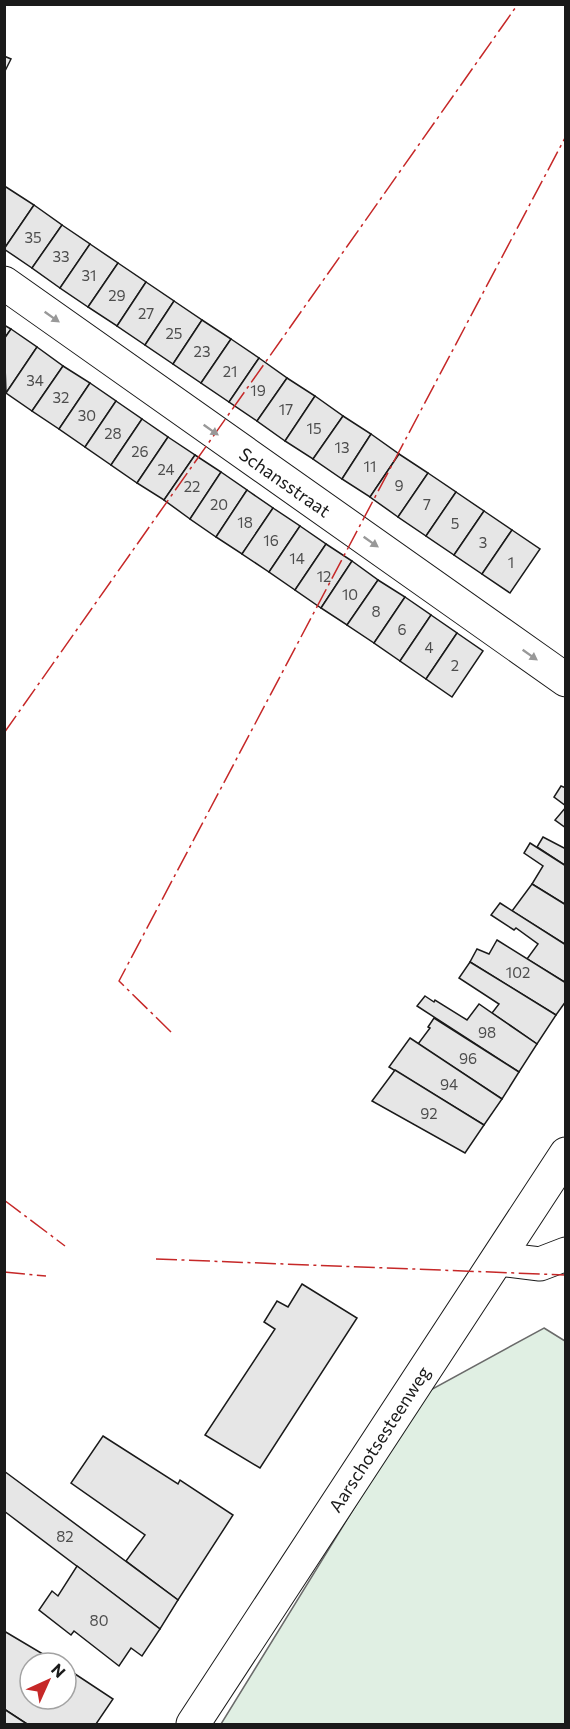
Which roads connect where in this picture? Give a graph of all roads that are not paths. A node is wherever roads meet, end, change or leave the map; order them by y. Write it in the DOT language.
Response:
graph roads {
  1 [pos="4,283"];
  2 [pos="566,680"];
  3 [pos="566,1154"];
  4 [pos="566,1254"];
  5 [pos="498,1259"];
  6 [pos="193,1725"];
  1 -- 2 [label="street, Schansstraat, one-way"];
  3 -- 5 [label="street, Aarschotsesteenweg"];
  4 -- 5 [label="street"];
  5 -- 6 [label="street, Aarschotsesteenweg"];
}
